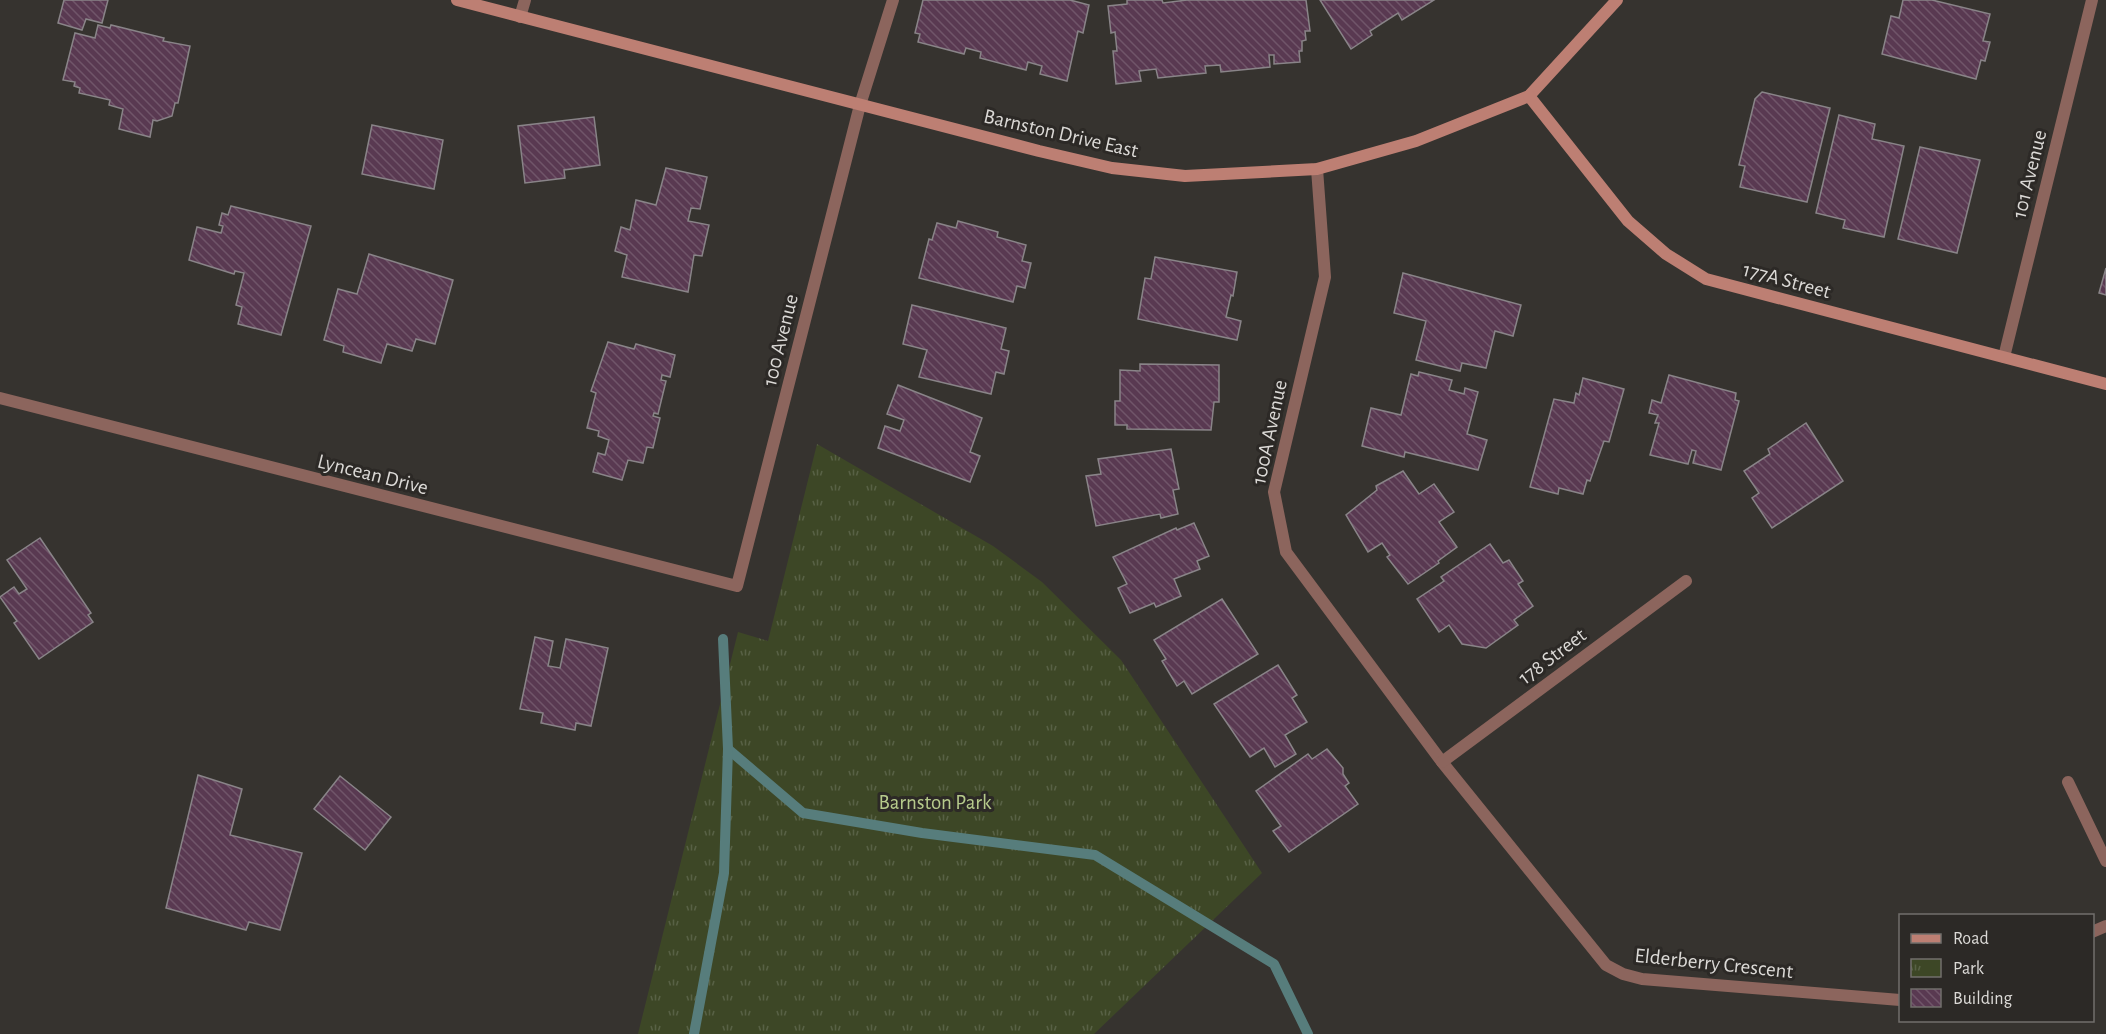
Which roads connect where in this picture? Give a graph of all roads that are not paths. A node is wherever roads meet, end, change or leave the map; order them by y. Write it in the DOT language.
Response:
graph roads {
  1 [pos="457,0"];
  2 [pos="525,0"];
  3 [pos="893,0"];
  4 [pos="1617,0"];
  5 [pos="2092,0"];
  6 [pos="520,17"];
  7 [pos="1529,96"];
  8 [pos="860,105"];
  9 [pos="1317,169"];
  10 [pos="2004,357"];
  11 [pos="2106,384"];
  12 [pos="0,398"];
  13 [pos="1686,581"];
  14 [pos="737,586"];
  15 [pos="1442,762"];
  16 [pos="2068,782"];
  17 [pos="2106,861"];
  18 [pos="1899,1000"];
  1 -- 6 [label="street, Barnston Drive East"];
  2 -- 6 [label="street"];
  3 -- 8 [label="street, 100 Avenue"];
  4 -- 7 [label="street, Barnston Drive East"];
  5 -- 10 [label="street, 101 Avenue"];
  6 -- 8 [label="street, Barnston Drive East"];
  7 -- 9 [label="street, Barnston Drive East"];
  7 -- 10 [label="street, 177A Street"];
  8 -- 9 [label="street, Barnston Drive East"];
  8 -- 14 [label="street, 100 Avenue"];
  9 -- 15 [label="street, 100A Avenue"];
  10 -- 11 [label="street, 177A Street"];
  12 -- 14 [label="street, Lyncean Drive"];
  13 -- 15 [label="street, 178 Street"];
  15 -- 18 [label="street, Elderberry Crescent"];
  16 -- 17 [label="street"];
}
